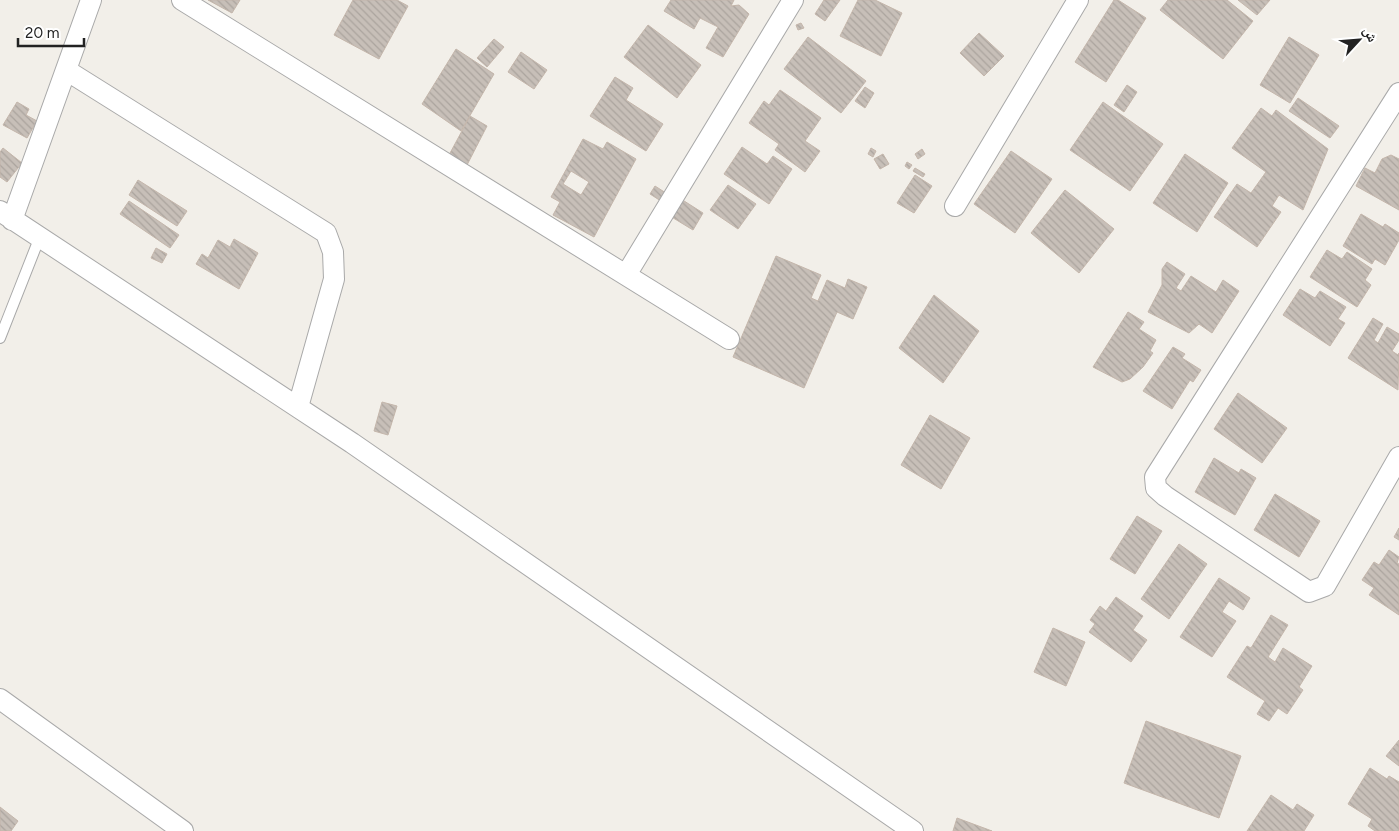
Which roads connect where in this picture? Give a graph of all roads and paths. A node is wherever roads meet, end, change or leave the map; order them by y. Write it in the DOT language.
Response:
graph roads {
  1 [pos="90,0"];
  2 [pos="182,0"];
  3 [pos="793,0"];
  4 [pos="1078,0"];
  5 [pos="66,70"];
  6 [pos="1399,93"];
  7 [pos="1393,116"];
  8 [pos="954,206"];
  9 [pos="6,216"];
  10 [pos="39,239"];
  11 [pos="626,275"];
  12 [pos="0,338"];
  13 [pos="730,340"];
  14 [pos="298,407"];
  15 [pos="1399,457"];
  16 [pos="0,699"];
  17 [pos="183,831"];
  18 [pos="912,831"];
  1 -- 5 [label="street"];
  2 -- 11 [label="street"];
  3 -- 11 [label="street"];
  4 -- 8 [label="street"];
  5 -- 9 [label="street"];
  5 -- 14 [label="street"];
  6 -- 7 [label="street"];
  7 -- 15 [label="street"];
  9 -- 10 [label="street"];
  10 -- 12 [label="lane"];
  10 -- 14 [label="street"];
  11 -- 13 [label="street"];
  14 -- 18 [label="street"];
  16 -- 17 [label="street"];
}
